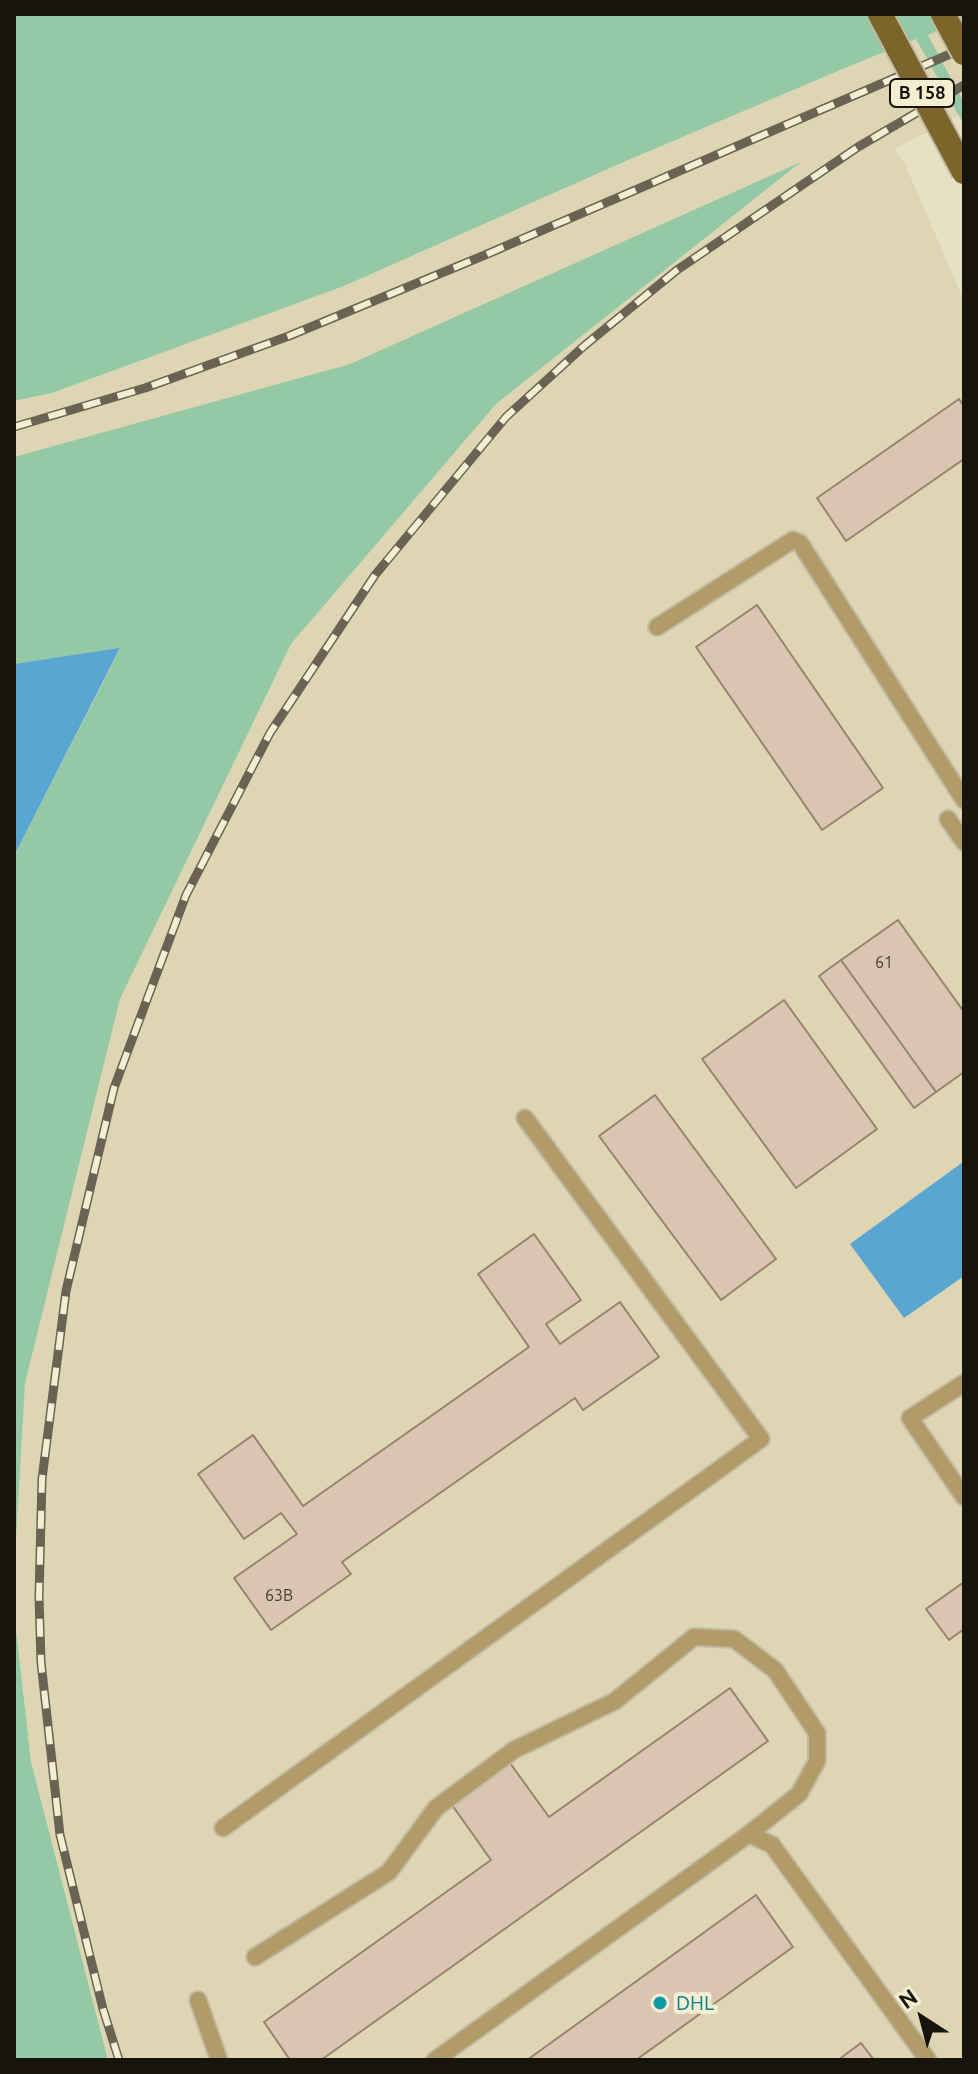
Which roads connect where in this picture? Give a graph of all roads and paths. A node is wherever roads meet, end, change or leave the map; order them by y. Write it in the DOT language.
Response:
graph roads {
  1 [pos="880,14"];
  2 [pos="943,14"];
  3 [pos="964,53"];
  4 [pos="964,172"];
  5 [pos="657,627"];
  6 [pos="964,800"];
  7 [pos="948,819"];
  8 [pos="964,842"];
  9 [pos="525,1118"];
  10 [pos="964,1383"];
  11 [pos="964,1497"];
  12 [pos="223,1828"];
  13 [pos="749,1834"];
  14 [pos="255,1957"];
  15 [pos="198,2000"];
  16 [pos="219,2060"];
  17 [pos="435,2060"];
  18 [pos="928,2060"];
  1 -- 4 [label="main road, B 158, bridge"];
  2 -- 3 [label="main road, B 158, bridge"];
  5 -- 6 [label="lane"];
  7 -- 8 [label="lane"];
  9 -- 12 [label="lane"];
  10 -- 11 [label="lane"];
  13 -- 14 [label="lane"];
  13 -- 17 [label="lane"];
  13 -- 18 [label="lane"];
  15 -- 16 [label="lane"];
}
